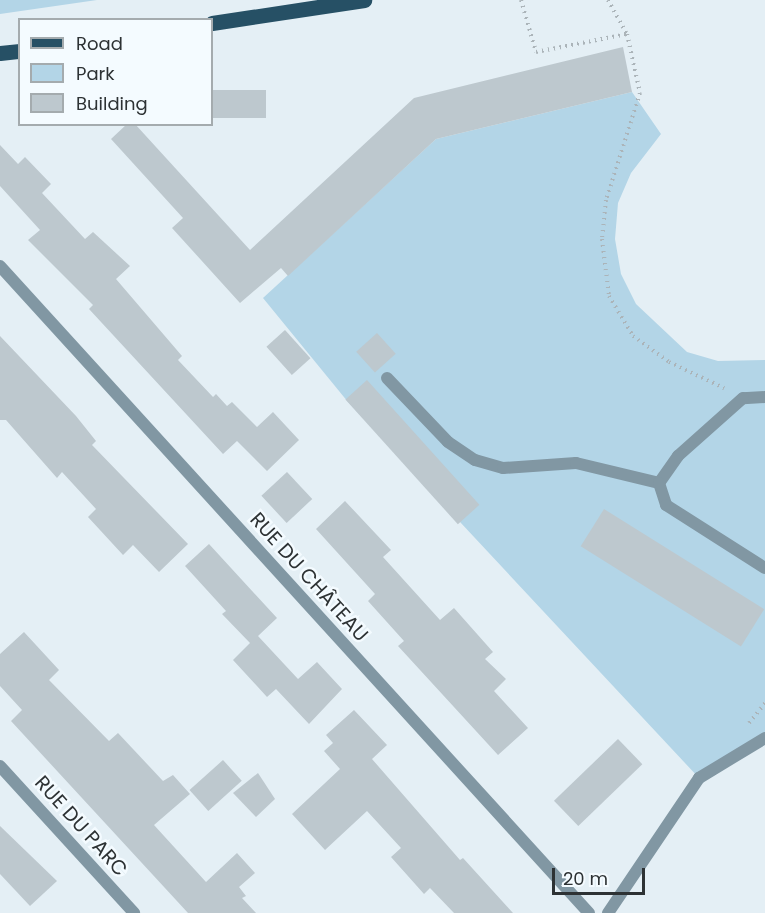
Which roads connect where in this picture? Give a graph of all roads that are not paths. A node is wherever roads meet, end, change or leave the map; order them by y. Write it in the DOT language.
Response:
graph roads {
  1 [pos="364,0"];
  2 [pos="213,23"];
  3 [pos="18,51"];
  4 [pos="0,53"];
  5 [pos="0,267"];
  6 [pos="387,378"];
  7 [pos="765,397"];
  8 [pos="659,483"];
  9 [pos="765,568"];
  10 [pos="765,738"];
  11 [pos="0,766"];
  12 [pos="134,913"];
  13 [pos="589,913"];
  14 [pos="608,913"];
  1 -- 2 [label="main road"];
  3 -- 4 [label="main road"];
  5 -- 13 [label="street, RUE DU CHÂTEAU"];
  6 -- 8 [label="street"];
  7 -- 8 [label="street"];
  8 -- 9 [label="street"];
  10 -- 14 [label="street"];
  11 -- 12 [label="street, RUE DU PARC"];
}
